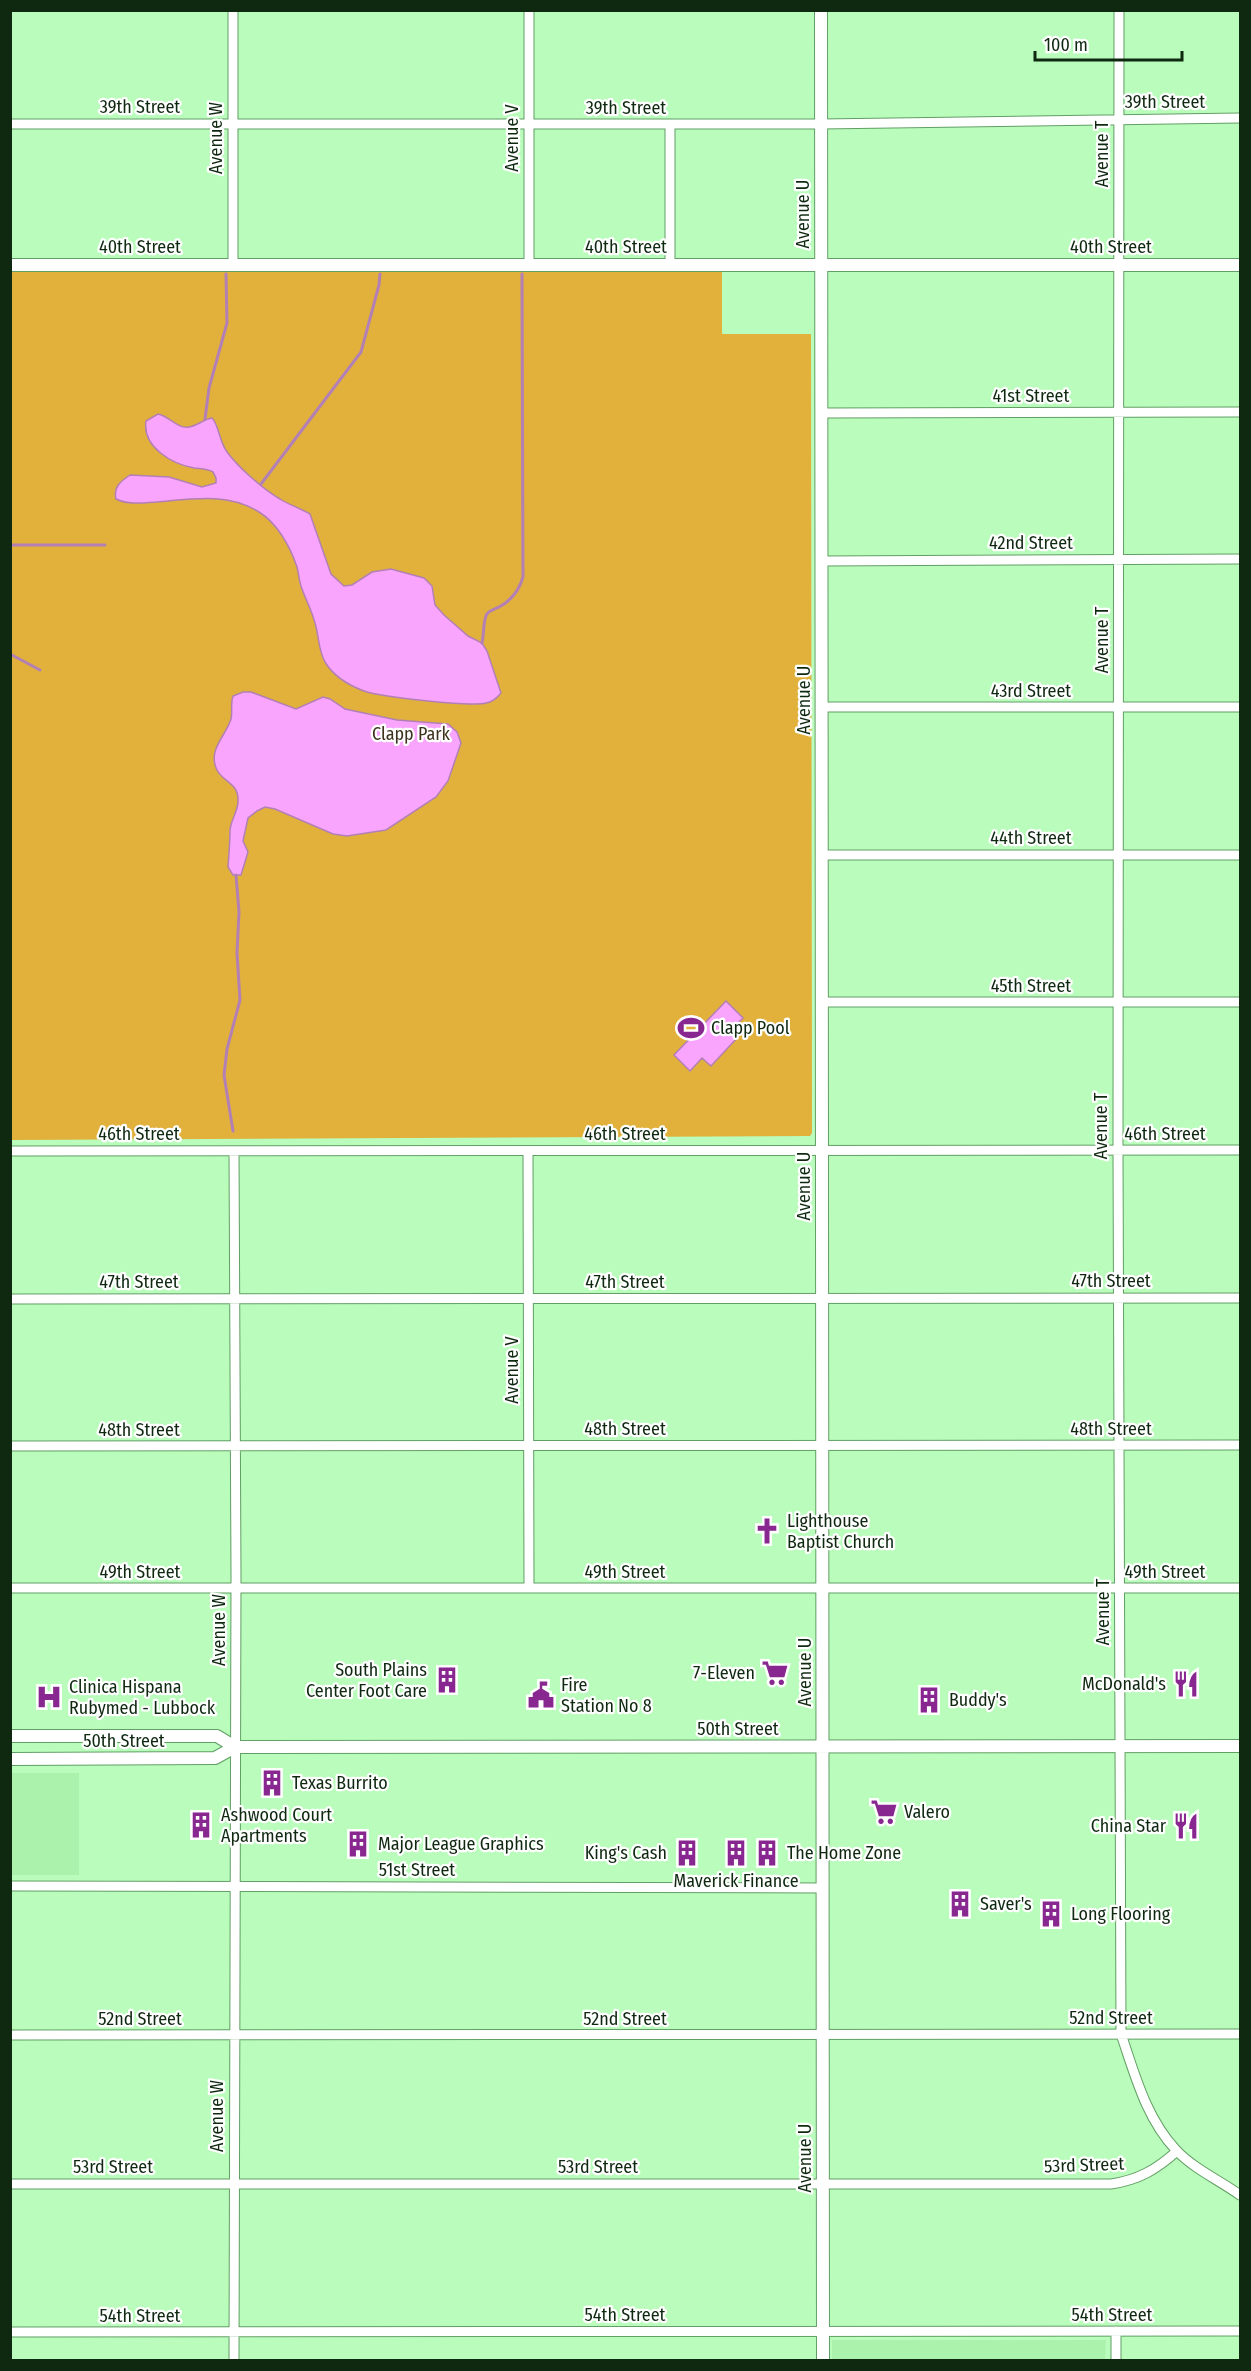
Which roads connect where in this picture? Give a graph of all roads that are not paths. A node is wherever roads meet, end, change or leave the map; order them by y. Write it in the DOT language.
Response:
graph roads {
  1 [pos="233,10"];
  2 [pos="529,10"];
  3 [pos="821,10"];
  4 [pos="1119,10"];
  5 [pos="1118,118"];
  6 [pos="1240,118"];
  7 [pos="10,124"];
  8 [pos="233,124"];
  9 [pos="821,124"];
  10 [pos="529,125"];
  11 [pos="670,125"];
  12 [pos="10,265"];
  13 [pos="233,265"];
  14 [pos="529,265"];
  15 [pos="670,265"];
  16 [pos="821,265"];
  17 [pos="1119,265"];
  18 [pos="1240,265"];
  19 [pos="1119,412"];
  20 [pos="1240,412"];
  21 [pos="822,413"];
  22 [pos="1240,559"];
  23 [pos="1119,560"];
  24 [pos="822,561"];
  25 [pos="822,707"];
  26 [pos="1119,707"];
  27 [pos="1240,707"];
  28 [pos="822,855"];
  29 [pos="1119,855"];
  30 [pos="1240,855"];
  31 [pos="822,1002"];
  32 [pos="1118,1002"];
  33 [pos="1240,1002"];
  34 [pos="528,1150"];
  35 [pos="822,1150"];
  36 [pos="1118,1150"];
  37 [pos="1240,1150"];
  38 [pos="10,1151"];
  39 [pos="234,1151"];
  40 [pos="234,1298"];
  41 [pos="529,1298"];
  42 [pos="822,1298"];
  43 [pos="1118,1298"];
  44 [pos="1240,1298"];
  45 [pos="10,1299"];
  46 [pos="1119,1445"];
  47 [pos="1240,1445"];
  48 [pos="10,1446"];
  49 [pos="235,1446"];
  50 [pos="529,1446"];
  51 [pos="822,1446"];
  52 [pos="10,1588"];
  53 [pos="236,1588"];
  54 [pos="529,1588"];
  55 [pos="823,1588"];
  56 [pos="1120,1588"];
  57 [pos="1240,1588"];
  58 [pos="10,1736"];
  59 [pos="1240,1746"];
  60 [pos="235,1747"];
  61 [pos="823,1747"];
  62 [pos="1119,1747"];
  63 [pos="10,1759"];
  64 [pos="10,1886"];
  65 [pos="234,1886"];
  66 [pos="823,1888"];
  67 [pos="1121,2034"];
  68 [pos="1240,2034"];
  69 [pos="10,2035"];
  70 [pos="234,2035"];
  71 [pos="823,2035"];
  72 [pos="1177,2151"];
  73 [pos="823,2183"];
  74 [pos="10,2184"];
  75 [pos="234,2184"];
  76 [pos="1240,2194"];
  77 [pos="823,2331"];
  78 [pos="1116,2331"];
  79 [pos="1240,2331"];
  80 [pos="10,2332"];
  81 [pos="234,2332"];
  82 [pos="234,2361"];
  83 [pos="823,2361"];
  84 [pos="1116,2361"];
  1 -- 8 [label="street, Avenue W"];
  2 -- 10 [label="street, Avenue V"];
  3 -- 9 [label="street, Avenue U"];
  4 -- 5 [label="street, Avenue T"];
  5 -- 6 [label="street, 39th Street"];
  5 -- 9 [label="street, 39th Street"];
  5 -- 17 [label="street, Avenue T"];
  7 -- 8 [label="street, 39th Street"];
  8 -- 10 [label="street, 39th Street"];
  8 -- 13 [label="street, Avenue W"];
  9 -- 11 [label="street, 39th Street"];
  9 -- 16 [label="street, Avenue U"];
  10 -- 11 [label="street, 39th Street"];
  10 -- 14 [label="street, Avenue V"];
  11 -- 15 [label="street"];
  12 -- 13 [label="street, 40th Street"];
  13 -- 14 [label="street, 40th Street"];
  14 -- 15 [label="street, 40th Street"];
  15 -- 16 [label="street, 40th Street"];
  16 -- 17 [label="street, 40th Street"];
  16 -- 21 [label="street, Avenue U"];
  17 -- 18 [label="street, 40th Street"];
  17 -- 19 [label="street, Avenue T"];
  19 -- 20 [label="street, 41st Street"];
  19 -- 21 [label="street, 41st Street"];
  19 -- 23 [label="street, Avenue T"];
  21 -- 24 [label="street, Avenue U"];
  22 -- 23 [label="street, 42nd Street"];
  23 -- 24 [label="street, 42nd Street"];
  23 -- 26 [label="street, Avenue T"];
  24 -- 25 [label="street, Avenue U"];
  25 -- 26 [label="street, 43rd Street"];
  25 -- 28 [label="street, Avenue U"];
  26 -- 27 [label="street, 43rd Street"];
  26 -- 29 [label="street, Avenue T"];
  28 -- 29 [label="street, 44th Street"];
  28 -- 31 [label="street, Avenue U"];
  29 -- 30 [label="street, 44th Street"];
  29 -- 32 [label="street, Avenue T"];
  31 -- 32 [label="street, 45th Street"];
  31 -- 35 [label="street, Avenue U"];
  32 -- 33 [label="street, 45th Street"];
  32 -- 36 [label="street, Avenue T"];
  34 -- 35 [label="street, 46th Street"];
  34 -- 39 [label="street, 46th Street"];
  34 -- 41 [label="street, Avenue V"];
  35 -- 36 [label="street, 46th Street"];
  35 -- 42 [label="street, Avenue U"];
  36 -- 37 [label="street, 46th Street"];
  36 -- 43 [label="street, Avenue T"];
  38 -- 39 [label="street, 46th Street"];
  39 -- 40 [label="street, Avenue W"];
  40 -- 41 [label="street, 47th Street"];
  40 -- 45 [label="street, 47th Street"];
  40 -- 49 [label="street, Avenue W"];
  41 -- 42 [label="street, 47th Street"];
  41 -- 50 [label="street, Avenue V"];
  42 -- 43 [label="street, 47th Street"];
  42 -- 51 [label="street, Avenue U"];
  43 -- 44 [label="street, 47th Street"];
  43 -- 46 [label="street, Avenue T"];
  46 -- 47 [label="street, 48th Street"];
  46 -- 51 [label="street, 48th Street"];
  46 -- 56 [label="street, Avenue T"];
  48 -- 49 [label="street, 48th Street"];
  49 -- 50 [label="street, 48th Street"];
  49 -- 53 [label="street, Avenue W"];
  50 -- 51 [label="street, 48th Street"];
  50 -- 54 [label="street, Avenue V"];
  51 -- 55 [label="street, Avenue U"];
  52 -- 53 [label="street, 49th Street"];
  53 -- 54 [label="street, 49th Street"];
  53 -- 60 [label="street, Avenue W"];
  54 -- 55 [label="street, 49th Street"];
  55 -- 56 [label="street, 49th Street"];
  55 -- 61 [label="street, Avenue U"];
  56 -- 57 [label="street, 49th Street"];
  56 -- 62 [label="street, Avenue T"];
  58 -- 60 [label="street, 50th Street"];
  59 -- 62 [label="street, 50th Street"];
  60 -- 61 [label="street, 50th Street"];
  60 -- 63 [label="street, 50th Street"];
  60 -- 65 [label="street, Avenue W"];
  61 -- 62 [label="street, 50th Street"];
  61 -- 66 [label="street, Avenue U"];
  62 -- 67 [label="street, Avenue T"];
  64 -- 65 [label="street, 51st Street"];
  65 -- 66 [label="street, 51st Street"];
  65 -- 70 [label="street, Avenue W"];
  66 -- 71 [label="street, Avenue U"];
  67 -- 68 [label="street, 52nd Street"];
  67 -- 71 [label="street, 52nd Street"];
  67 -- 72 [label="street, Avenue T"];
  69 -- 70 [label="street, 52nd Street"];
  70 -- 71 [label="street, 52nd Street"];
  70 -- 75 [label="street, Avenue W"];
  71 -- 73 [label="street, Avenue U"];
  72 -- 73 [label="street, 53rd Street"];
  72 -- 76 [label="street, Avenue T"];
  73 -- 75 [label="street, 53rd Street"];
  73 -- 77 [label="street, Avenue U"];
  74 -- 75 [label="street, 53rd Street"];
  75 -- 81 [label="street, Avenue W"];
  77 -- 78 [label="street, 54th Street"];
  77 -- 81 [label="street, 54th Street"];
  77 -- 83 [label="street, Avenue U"];
  78 -- 79 [label="street, 54th Street"];
  78 -- 84 [label="street"];
  80 -- 81 [label="street, 54th Street"];
  81 -- 82 [label="street, Avenue W"];
}
